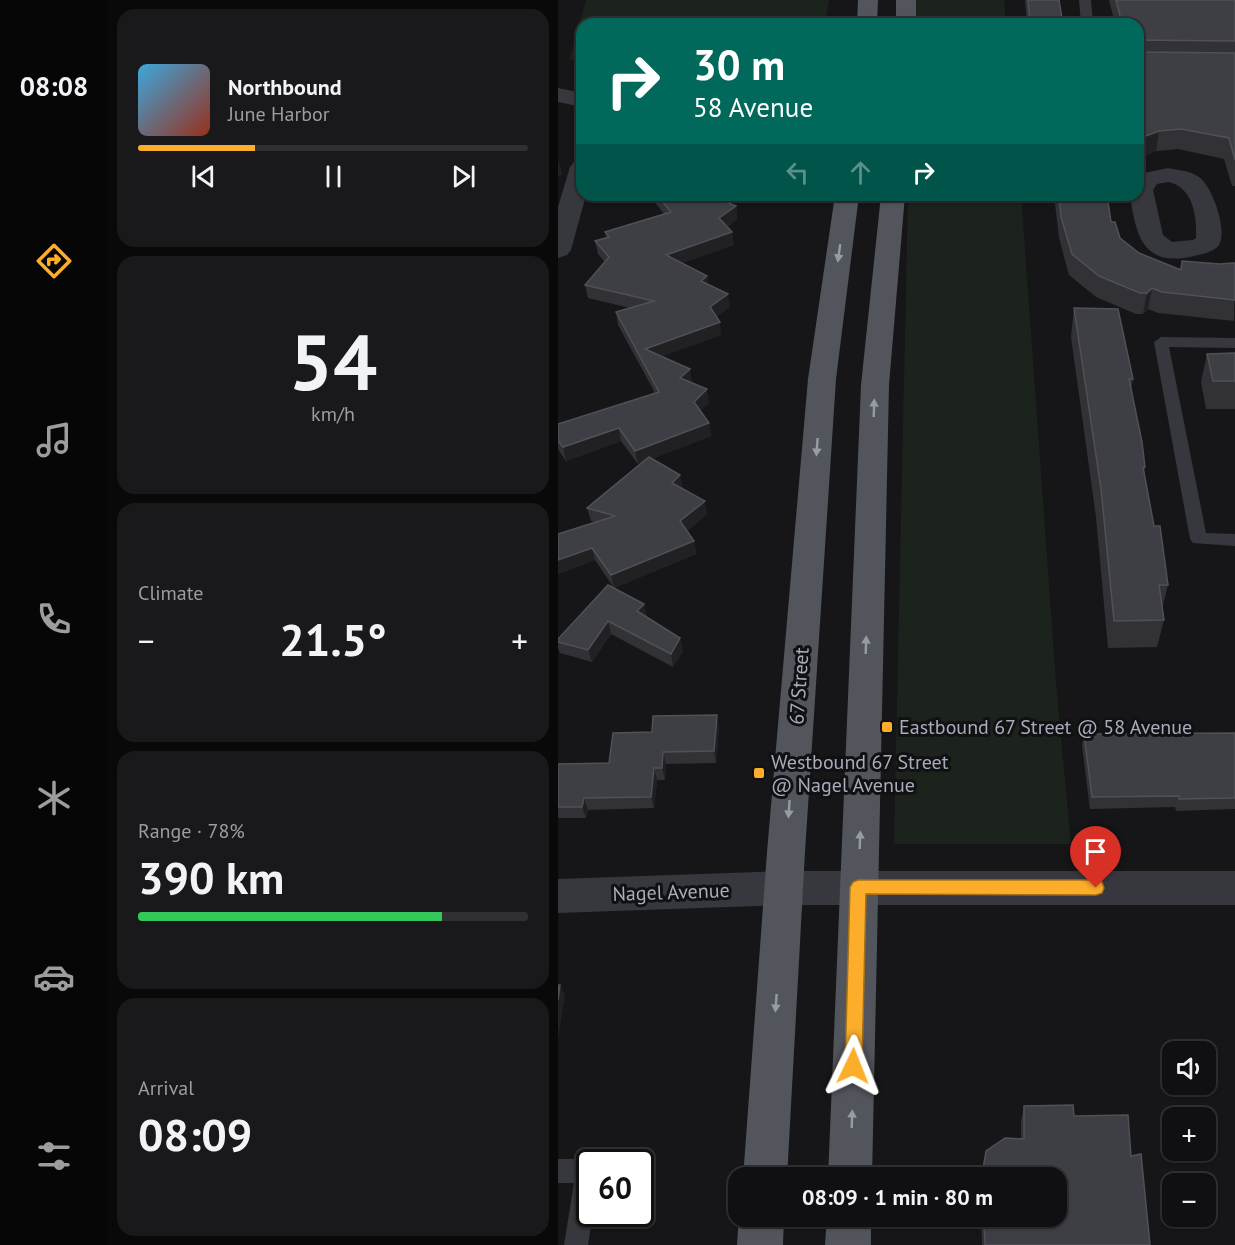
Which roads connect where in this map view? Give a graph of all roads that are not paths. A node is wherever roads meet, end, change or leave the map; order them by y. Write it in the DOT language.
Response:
graph roads {
  1 [pos="868,0"];
  2 [pos="906,0"];
  3 [pos="1085,0"];
  4 [pos="867,18"];
  5 [pos="906,18"];
  6 [pos="1086,18"];
  7 [pos="558,95"];
  8 [pos="576,99"];
  9 [pos="576,188"];
  10 [pos="846,201"];
  11 [pos="893,201"];
  12 [pos="558,250"];
  13 [pos="1235,343"];
  14 [pos="1235,540"];
  15 [pos="858,887"];
  16 [pos="784,888"];
  17 [pos="1235,888"];
  18 [pos="558,896"];
  19 [pos="766,1167"];
  20 [pos="850,1167"];
  21 [pos="558,1171"];
  22 [pos="761,1227"];
  23 [pos="849,1227"];
  24 [pos="576,1245"];
  25 [pos="760,1245"];
  26 [pos="848,1245"];
  1 -- 4 [label="main road"];
  2 -- 5 [label="main road"];
  3 -- 6 [label="lane"];
  7 -- 8 [label="street"];
  9 -- 12 [label="street"];
  10 -- 16 [label="main road, 67 Street, one-way"];
  15 -- 11 [label="main road, one-way"];
  13 -- 14 [label="lane"];
  15 -- 16 [label="street, Nagel Avenue"];
  15 -- 17 [label="street, Nagel Avenue"];
  20 -- 15 [label="main road, one-way"];
  16 -- 18 [label="street, Nagel Avenue"];
  16 -- 19 [label="main road, 67 Street, one-way"];
  21 -- 24 [label="lane"];
  22 -- 25 [label="main road"];
  23 -- 26 [label="main road"];
}
